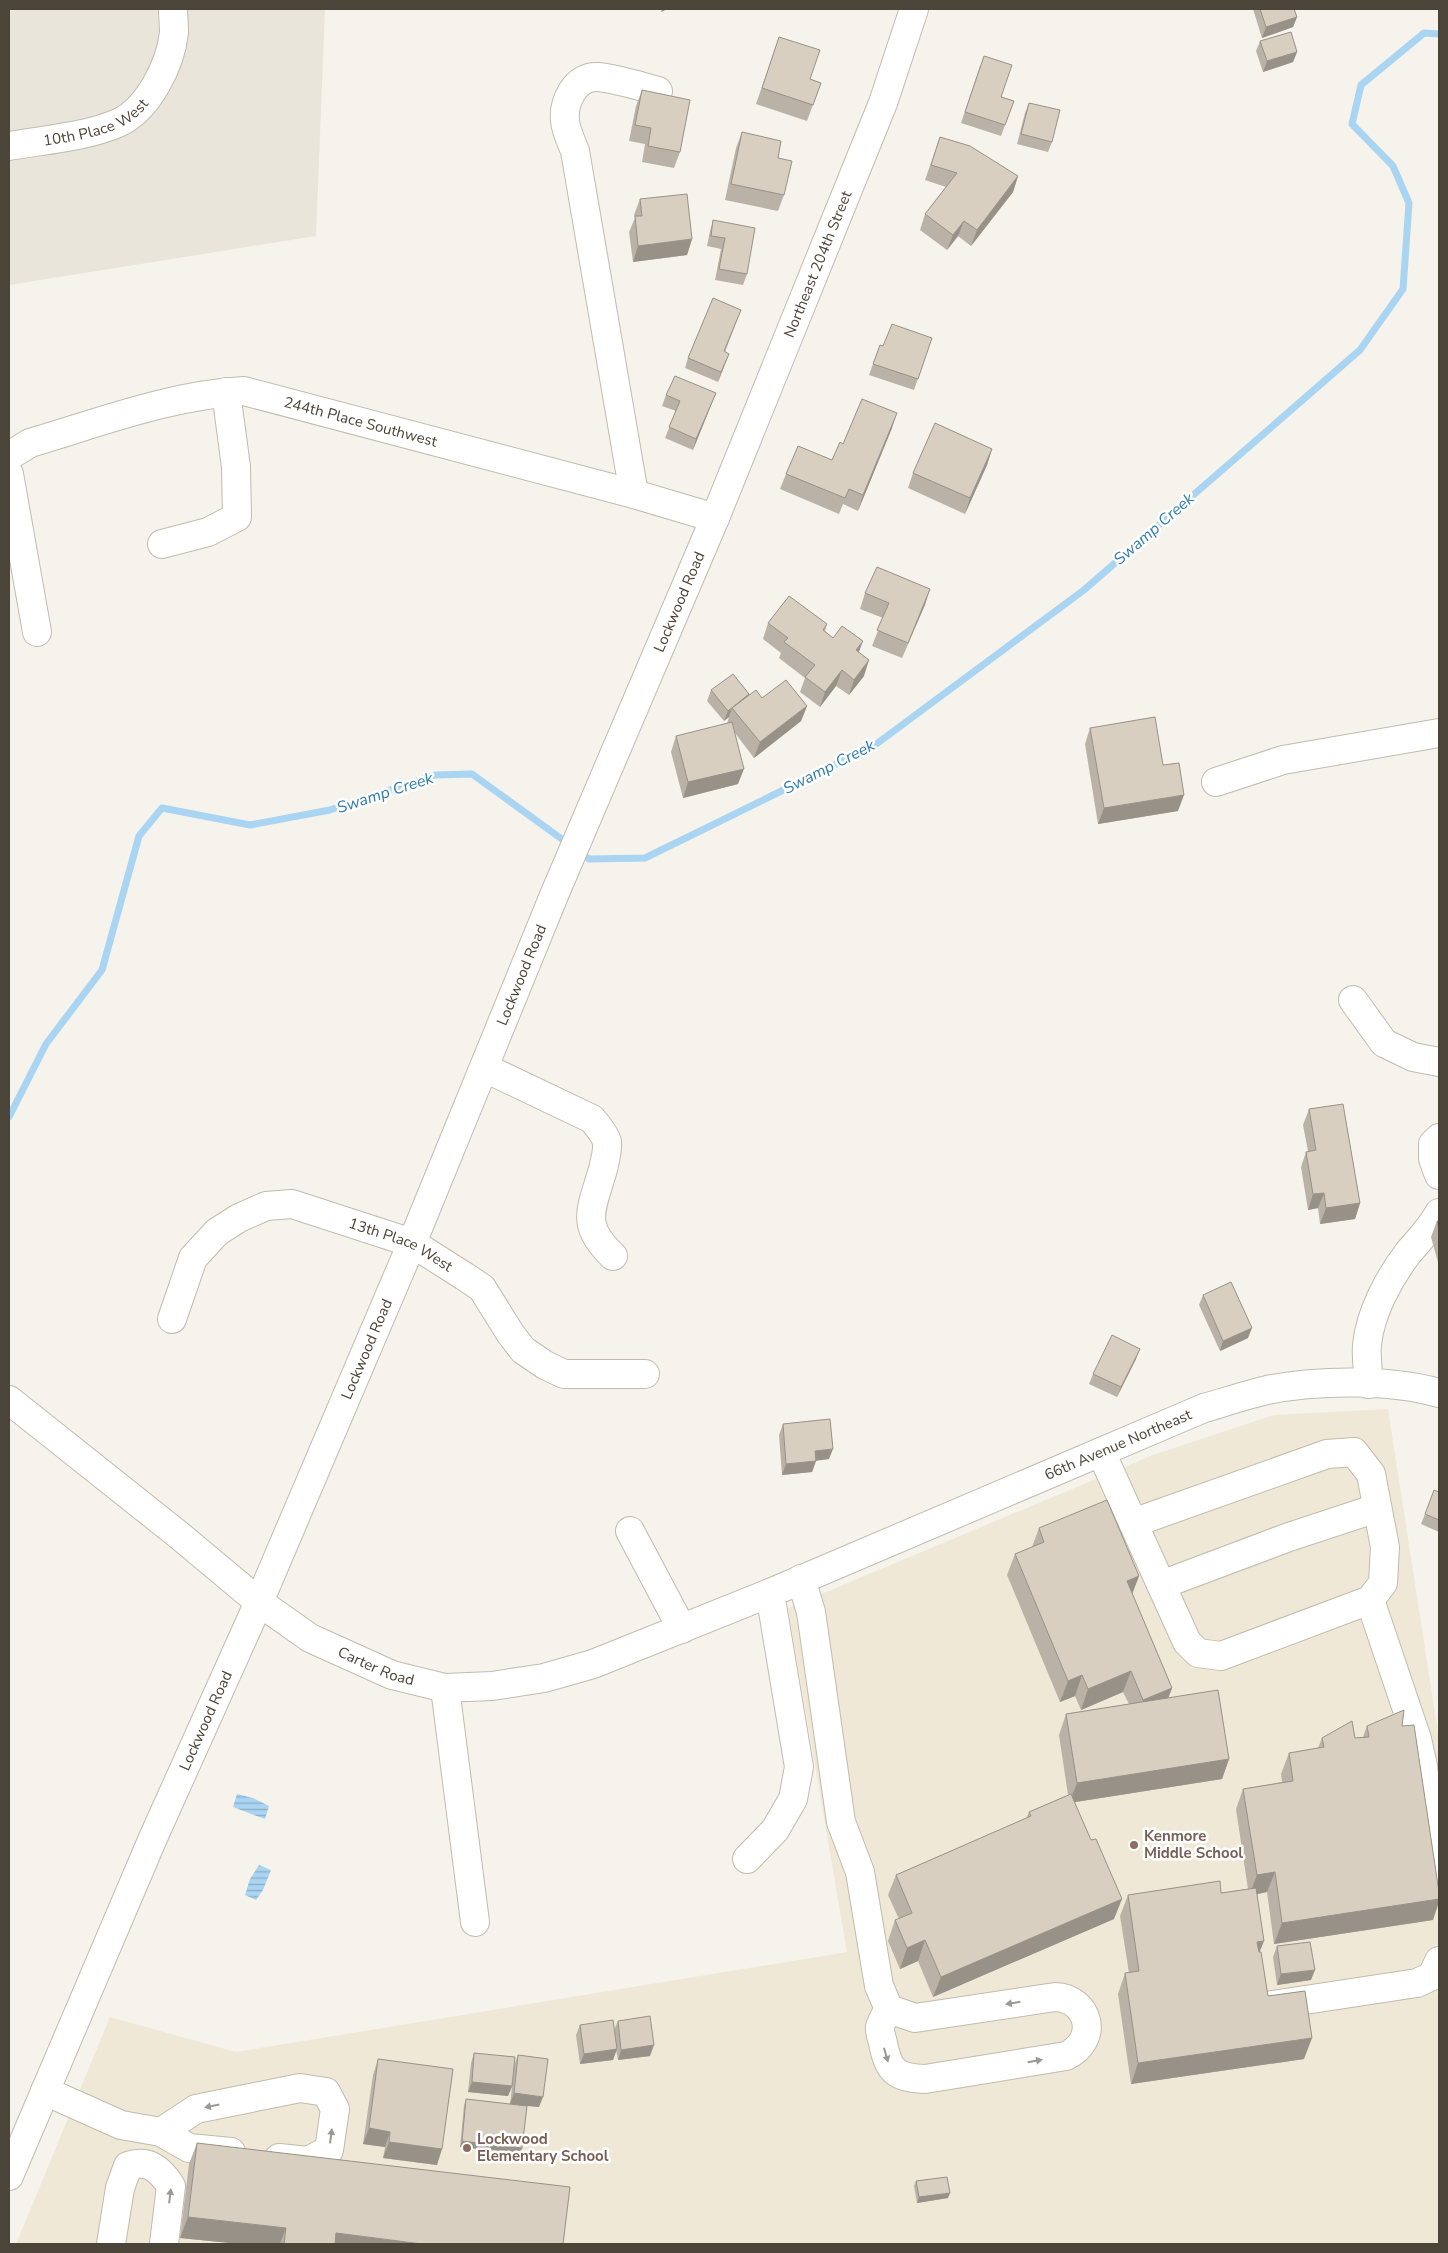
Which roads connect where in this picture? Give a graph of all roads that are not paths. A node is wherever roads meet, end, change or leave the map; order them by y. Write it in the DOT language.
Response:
graph roads {
  1 [pos="173,9"];
  2 [pos="914,9"];
  3 [pos="658,91"];
  4 [pos="9,146"];
  5 [pos="226,392"];
  6 [pos="9,456"];
  7 [pos="9,474"];
  8 [pos="634,494"];
  9 [pos="715,518"];
  10 [pos="162,544"];
  11 [pos="37,632"];
  12 [pos="1439,733"];
  13 [pos="1216,782"];
  14 [pos="1353,1000"];
  15 [pos="1439,1062"];
  16 [pos="485,1068"];
  17 [pos="1439,1138"];
  18 [pos="1439,1176"];
  19 [pos="1439,1213"];
  20 [pos="412,1243"];
  21 [pos="613,1256"];
  22 [pos="172,1319"];
  23 [pos="645,1374"];
  24 [pos="1369,1384"];
  25 [pos="1439,1393"];
  26 [pos="9,1400"];
  27 [pos="1101,1452"];
  28 [pos="1378,1508"];
  29 [pos="1133,1523"];
  30 [pos="630,1531"];
  31 [pos="805,1577"];
  32 [pos="1161,1585"];
  33 [pos="770,1593"];
  34 [pos="1370,1600"];
  35 [pos="259,1602"];
  36 [pos="682,1629"];
  37 [pos="445,1688"];
  38 [pos="747,1859"];
  39 [pos="1439,1885"];
  40 [pos="475,1922"];
  41 [pos="1439,1961"];
  42 [pos="1272,2005"];
  43 [pos="889,2009"];
  44 [pos="45,2091"];
  45 [pos="162,2132"];
  46 [pos="9,2176"];
  47 [pos="111,2244"];
  48 [pos="164,2244"];
  1 -- 4 [label="street, 10th Place West"];
  2 -- 9 [label="street, Northeast 204th Street"];
  3 -- 8 [label="street"];
  5 -- 6 [label="street, 244th Place Southwest"];
  5 -- 8 [label="street, 244th Place Southwest"];
  5 -- 10 [label="street"];
  7 -- 11 [label="street"];
  8 -- 9 [label="street, 244th Place Southwest"];
  9 -- 16 [label="street, Lockwood Road"];
  12 -- 13 [label="street"];
  14 -- 15 [label="street"];
  16 -- 20 [label="street, Lockwood Road"];
  16 -- 21 [label="street"];
  17 -- 18 [label="street"];
  19 -- 24 [label="street"];
  20 -- 22 [label="street, 13th Place West"];
  20 -- 23 [label="street, 13th Place West"];
  20 -- 35 [label="street, Lockwood Road"];
  24 -- 25 [label="street, 66th Avenue Northeast"];
  24 -- 27 [label="street, 66th Avenue Northeast"];
  26 -- 35 [label="street, Carter Road"];
  27 -- 29 [label="street"];
  27 -- 31 [label="street, 66th Avenue Northeast"];
  28 -- 29 [label="street"];
  28 -- 32 [label="street"];
  28 -- 34 [label="street"];
  29 -- 32 [label="street"];
  30 -- 36 [label="street"];
  31 -- 33 [label="street, Carter Road"];
  31 -- 43 [label="street"];
  32 -- 34 [label="street"];
  33 -- 36 [label="street, Carter Road"];
  33 -- 38 [label="street"];
  34 -- 39 [label="street"];
  35 -- 37 [label="street, Carter Road"];
  35 -- 44 [label="street, Lockwood Road"];
  36 -- 37 [label="street, Carter Road"];
  37 -- 40 [label="street"];
  41 -- 42 [label="street"];
  43 -- 43 [label="street, one-way"];
  44 -- 45 [label="street"];
  44 -- 46 [label="street, Lockwood Road"];
  45 -- 45 [label="street, one-way"];
  48 -- 47 [label="street, one-way"];
}
